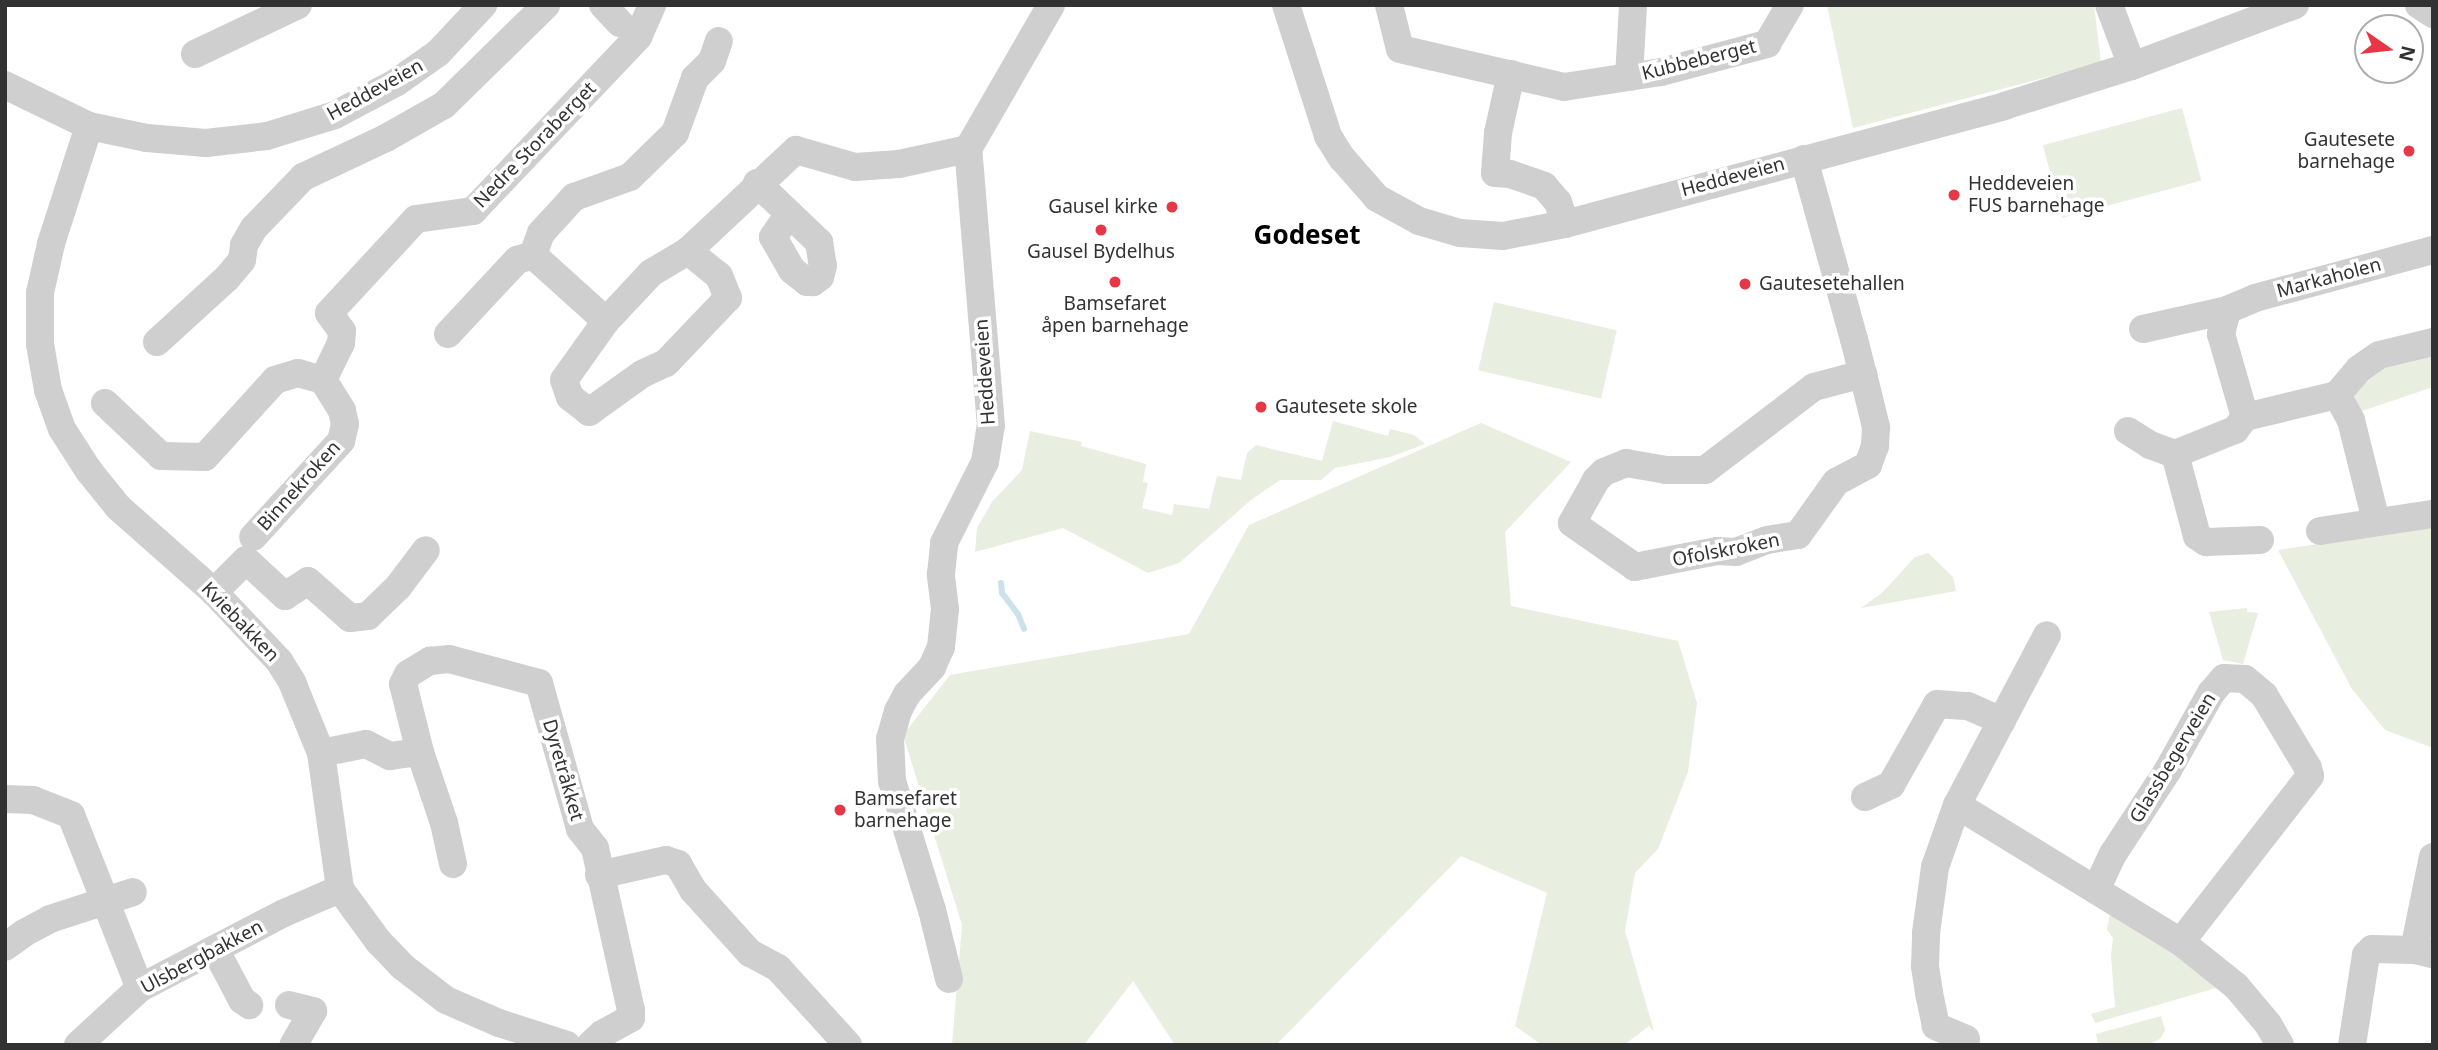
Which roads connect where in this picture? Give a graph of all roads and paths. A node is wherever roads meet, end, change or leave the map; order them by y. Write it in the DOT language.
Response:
graph roads {
  1 [pos="298,5"];
  2 [pos="483,5"];
  3 [pos="546,5"];
  4 [pos="1051,5"];
  5 [pos="1286,5"];
  6 [pos="1389,5"];
  7 [pos="1633,5"];
  8 [pos="1790,5"];
  9 [pos="2109,5"];
  10 [pos="2295,5"];
  11 [pos="2420,5"];
  12 [pos="627,11"];
  13 [pos="2433,13"];
  14 [pos="719,41"];
  15 [pos="195,54"];
  16 [pos="2132,66"];
  17 [pos="1511,74"];
  18 [pos="1629,78"];
  19 [pos="5,85"];
  20 [pos="89,126"];
  21 [pos="968,149"];
  22 [pos="1804,159"];
  23 [pos="757,183"];
  24 [pos="789,214"];
  25 [pos="1565,224"];
  26 [pos="2433,250"];
  27 [pos="688,251"];
  28 [pos="533,255"];
  29 [pos="2227,310"];
  30 [pos="606,321"];
  31 [pos="2143,329"];
  32 [pos="447,334"];
  33 [pos="158,342"];
  34 [pos="2433,342"];
  35 [pos="1863,374"];
  36 [pos="323,380"];
  37 [pos="2337,395"];
  38 [pos="105,403"];
  39 [pos="2245,417"];
  40 [pos="2128,431"];
  41 [pos="2175,454"];
  42 [pos="2433,514"];
  43 [pos="2376,521"];
  44 [pos="2320,531"];
  45 [pos="253,537"];
  46 [pos="2260,540"];
  47 [pos="426,550"];
  48 [pos="214,592"];
  49 [pos="2047,635"];
  50 [pos="2002,721"];
  51 [pos="420,752"];
  52 [pos="321,753"];
  53 [pos="1866,797"];
  54 [pos="5,799"];
  55 [pos="1957,805"];
  56 [pos="2433,857"];
  57 [pos="453,864"];
  58 [pos="599,875"];
  59 [pos="340,889"];
  60 [pos="2096,890"];
  61 [pos="133,892"];
  62 [pos="105,902"];
  63 [pos="2181,942"];
  64 [pos="5,947"];
  65 [pos="215,949"];
  66 [pos="2423,952"];
  67 [pos="949,979"];
  68 [pos="140,988"];
  69 [pos="249,1005"];
  70 [pos="289,1005"];
  71 [pos="1966,1038"];
  72 [pos="78,1045"];
  73 [pos="293,1045"];
  74 [pos="567,1045"];
  75 [pos="590,1045"];
  76 [pos="848,1045"];
  77 [pos="2280,1045"];
  78 [pos="2352,1045"];
  1 -- 15 [label="street"];
  2 -- 20 [label="street, Heddeveien"];
  3 -- 33 [label="street"];
  4 -- 21 [label="street"];
  5 -- 25 [label="street, Heddeveien"];
  6 -- 17 [label="street, Kubbeberget"];
  7 -- 18 [label="street, Kubbeberget"];
  8 -- 18 [label="street, Kubbeberget"];
  9 -- 16 [label="street"];
  10 -- 16 [label="street, Heddeveien"];
  11 -- 13 [label="street"];
  12 -- 36 [label="street, Nedre Storaberget"];
  14 -- 28 [label="street"];
  16 -- 22 [label="street, Heddeveien"];
  17 -- 18 [label="street, Kubbeberget"];
  17 -- 25 [label="street"];
  19 -- 20 [label="street, Heddeveien"];
  20 -- 48 [label="street, Kviebakken"];
  21 -- 23 [label="street"];
  21 -- 67 [label="street, Heddeveien"];
  22 -- 25 [label="street, Heddeveien"];
  22 -- 35 [label="street, Ofolskroken"];
  23 -- 24 [label="street"];
  23 -- 27 [label="street"];
  26 -- 29 [label="street, Markaholen"];
  27 -- 30 [label="street"];
  27 -- 30 [label="street"];
  28 -- 30 [label="street"];
  28 -- 32 [label="street"];
  29 -- 31 [label="street, Markaholen"];
  29 -- 39 [label="street"];
  34 -- 37 [label="street"];
  35 -- 35 [label="street, Ofolskroken"];
  36 -- 38 [label="street"];
  36 -- 45 [label="street, Binnekroken"];
  37 -- 39 [label="street"];
  37 -- 43 [label="street"];
  39 -- 41 [label="street"];
  40 -- 41 [label="street"];
  41 -- 46 [label="street"];
  42 -- 43 [label="street"];
  43 -- 44 [label="street"];
  47 -- 48 [label="street"];
  48 -- 52 [label="street, Kviebakken"];
  49 -- 50 [label="street"];
  50 -- 53 [label="street"];
  50 -- 55 [label="street"];
  51 -- 52 [label="street"];
  51 -- 57 [label="street, Dyretråkket"];
  51 -- 58 [label="street, Dyretråkket"];
  52 -- 59 [label="street, Kviebakken"];
  54 -- 62 [label="street"];
  55 -- 60 [label="street"];
  55 -- 71 [label="street"];
  56 -- 66 [label="street"];
  58 -- 75 [label="street, Dyretråkket"];
  58 -- 76 [label="street"];
  59 -- 65 [label="street, Ulsbergbakken"];
  59 -- 74 [label="street, Kviebakken"];
  60 -- 63 [label="street"];
  60 -- 63 [label="street, Glassbegerveien"];
  61 -- 62 [label="street"];
  62 -- 64 [label="street"];
  62 -- 68 [label="street"];
  63 -- 77 [label="street"];
  65 -- 68 [label="street, Ulsbergbakken"];
  65 -- 69 [label="street"];
  66 -- 78 [label="street"];
  68 -- 72 [label="street, Ulsbergbakken"];
  70 -- 73 [label="street"];
}
